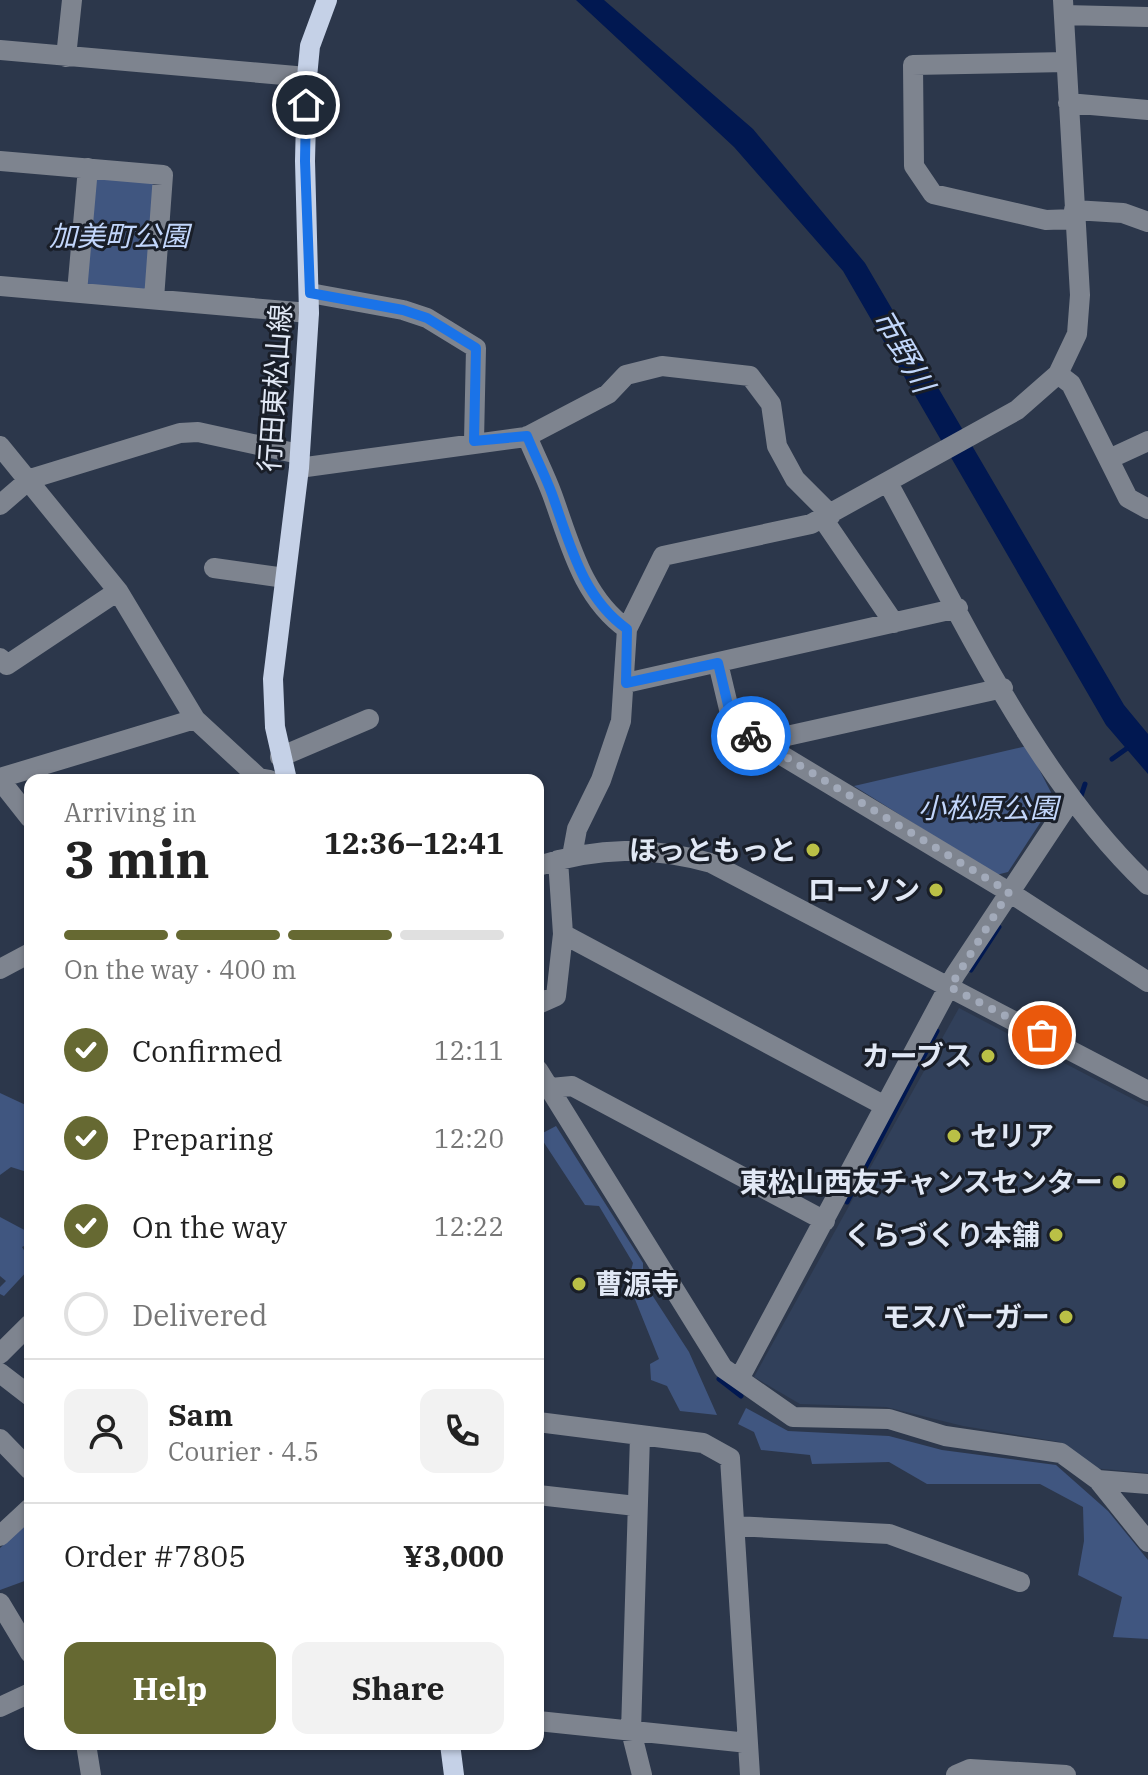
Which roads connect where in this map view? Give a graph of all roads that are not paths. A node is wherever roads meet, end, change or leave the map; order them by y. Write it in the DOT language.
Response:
graph roads {
  1 [pos="72,0"];
  2 [pos="327,0"];
  3 [pos="1063,8"];
  4 [pos="1148,17"];
  5 [pos="0,50"];
  6 [pos="66,57"];
  7 [pos="1066,62"];
  8 [pos="307,77"];
  9 [pos="1068,103"];
  10 [pos="1148,110"];
  11 [pos="0,161"];
  12 [pos="88,168"];
  13 [pos="1075,215"];
  14 [pos="1148,222"];
  15 [pos="0,286"];
  16 [pos="77,292"];
  17 [pos="154,299"];
  18 [pos="310,303"];
  19 [pos="1058,374"];
  20 [pos="527,436"];
  21 [pos="474,441"];
  22 [pos="1148,441"];
  23 [pos="0,446"];
  24 [pos="1109,459"];
  25 [pos="299,461"];
  26 [pos="30,479"];
  27 [pos="888,483"];
  28 [pos="0,505"];
  29 [pos="1148,509"];
  30 [pos="827,517"];
  31 [pos="214,568"];
  32 [pos="285,578"];
  33 [pos="118,591"];
  34 [pos="958,608"];
  35 [pos="894,623"];
  36 [pos="627,629"];
  37 [pos="0,658"];
  38 [pos="718,663"];
  39 [pos="626,683"];
  40 [pos="1003,688"];
  41 [pos="195,719"];
  42 [pos="369,719"];
  43 [pos="760,742"];
  44 [pos="280,757"];
  45 [pos="255,774"];
  46 [pos="285,774"];
  47 [pos="0,779"];
  48 [pos="1071,800"];
  49 [pos="24,810"];
  50 [pos="565,858"];
  51 [pos="544,864"];
  52 [pos="1148,885"];
  53 [pos="1009,892"];
  54 [pos="563,934"];
  55 [pos="24,956"];
  56 [pos="0,969"];
  57 [pos="1148,982"];
  58 [pos="950,987"];
  59 [pos="544,1001"];
  60 [pos="544,1078"];
  61 [pos="551,1088"];
  62 [pos="1148,1091"];
  63 [pos="885,1106"];
  64 [pos="825,1221"];
  65 [pos="24,1330"];
  66 [pos="0,1354"];
  67 [pos="739,1379"];
  68 [pos="3,1381"];
  69 [pos="24,1393"];
  70 [pos="544,1423"];
  71 [pos="640,1436"];
  72 [pos="0,1439"];
  73 [pos="24,1464"];
  74 [pos="1098,1480"];
  75 [pos="1148,1484"];
  76 [pos="544,1496"];
  77 [pos="636,1506"];
  78 [pos="24,1514"];
  79 [pos="735,1526"];
  80 [pos="0,1536"];
  81 [pos="1148,1542"];
  82 [pos="1020,1582"];
  83 [pos="0,1603"];
  84 [pos="24,1643"];
  85 [pos="24,1696"];
  86 [pos="0,1707"];
  87 [pos="544,1722"];
  88 [pos="631,1731"];
  89 [pos="748,1743"];
  90 [pos="87,1750"];
  91 [pos="451,1750"];
  92 [pos="91,1775"];
  93 [pos="454,1775"];
  94 [pos="642,1775"];
  95 [pos="750,1775"];
  96 [pos="956,1775"];
  97 [pos="1066,1775"];
  1 -- 6 [label="street"];
  2 -- 8 [label="main road, 行田東松山線"];
  3 -- 4 [label="street"];
  3 -- 7 [label="street"];
  5 -- 6 [label="street"];
  6 -- 8 [label="street"];
  7 -- 9 [label="street"];
  7 -- 13 [label="street"];
  8 -- 18 [label="main road, 行田東松山線"];
  9 -- 10 [label="street"];
  9 -- 13 [label="street"];
  11 -- 12 [label="street"];
  12 -- 16 [label="street"];
  12 -- 17 [label="street"];
  13 -- 14 [label="street"];
  13 -- 19 [label="street"];
  15 -- 16 [label="street"];
  16 -- 17 [label="street"];
  17 -- 18 [label="street"];
  18 -- 21 [label="street"];
  18 -- 25 [label="main road, 行田東松山線"];
  19 -- 24 [label="street"];
  19 -- 27 [label="street"];
  20 -- 21 [label="street"];
  20 -- 30 [label="street"];
  20 -- 36 [label="street"];
  21 -- 25 [label="street"];
  22 -- 24 [label="street"];
  23 -- 26 [label="street"];
  24 -- 29 [label="street"];
  25 -- 26 [label="street"];
  25 -- 32 [label="main road, 行田東松山線"];
  26 -- 28 [label="street"];
  26 -- 33 [label="street"];
  27 -- 30 [label="street"];
  27 -- 34 [label="street"];
  30 -- 35 [label="street"];
  30 -- 36 [label="street"];
  31 -- 32 [label="street"];
  32 -- 44 [label="main road, 行田東松山線"];
  33 -- 37 [label="street"];
  33 -- 41 [label="street"];
  34 -- 35 [label="street"];
  34 -- 40 [label="street"];
  35 -- 38 [label="street"];
  36 -- 39 [label="street"];
  38 -- 39 [label="street"];
  38 -- 43 [label="street"];
  39 -- 50 [label="street"];
  40 -- 43 [label="street"];
  40 -- 48 [label="street"];
  41 -- 45 [label="street"];
  41 -- 47 [label="street"];
  42 -- 44 [label="street"];
  43 -- 53 [label="street"];
  44 -- 46 [label="main road, 行田東松山線"];
  47 -- 49 [label="street"];
  48 -- 52 [label="street"];
  48 -- 53 [label="street"];
  50 -- 51 [label="street"];
  50 -- 54 [label="street"];
  50 -- 58 [label="street"];
  53 -- 57 [label="street"];
  53 -- 58 [label="street"];
  54 -- 59 [label="street"];
  54 -- 63 [label="street"];
  55 -- 56 [label="street"];
  58 -- 62 [label="street"];
  58 -- 63 [label="street"];
  60 -- 61 [label="street"];
  61 -- 64 [label="street"];
  61 -- 67 [label="street"];
  63 -- 64 [label="street"];
  64 -- 67 [label="street"];
  65 -- 66 [label="street"];
  67 -- 74 [label="street"];
  68 -- 69 [label="street"];
  70 -- 71 [label="street"];
  71 -- 77 [label="street"];
  71 -- 79 [label="street"];
  72 -- 73 [label="street"];
  74 -- 75 [label="street"];
  74 -- 81 [label="street"];
  76 -- 77 [label="street"];
  77 -- 88 [label="street"];
  78 -- 80 [label="street"];
  79 -- 82 [label="street"];
  79 -- 89 [label="street"];
  83 -- 84 [label="street"];
  85 -- 86 [label="street"];
  87 -- 88 [label="street"];
  88 -- 89 [label="street"];
  88 -- 94 [label="street"];
  89 -- 95 [label="street"];
  90 -- 92 [label="street"];
  91 -- 93 [label="main road"];
  96 -- 97 [label="street"];
}
